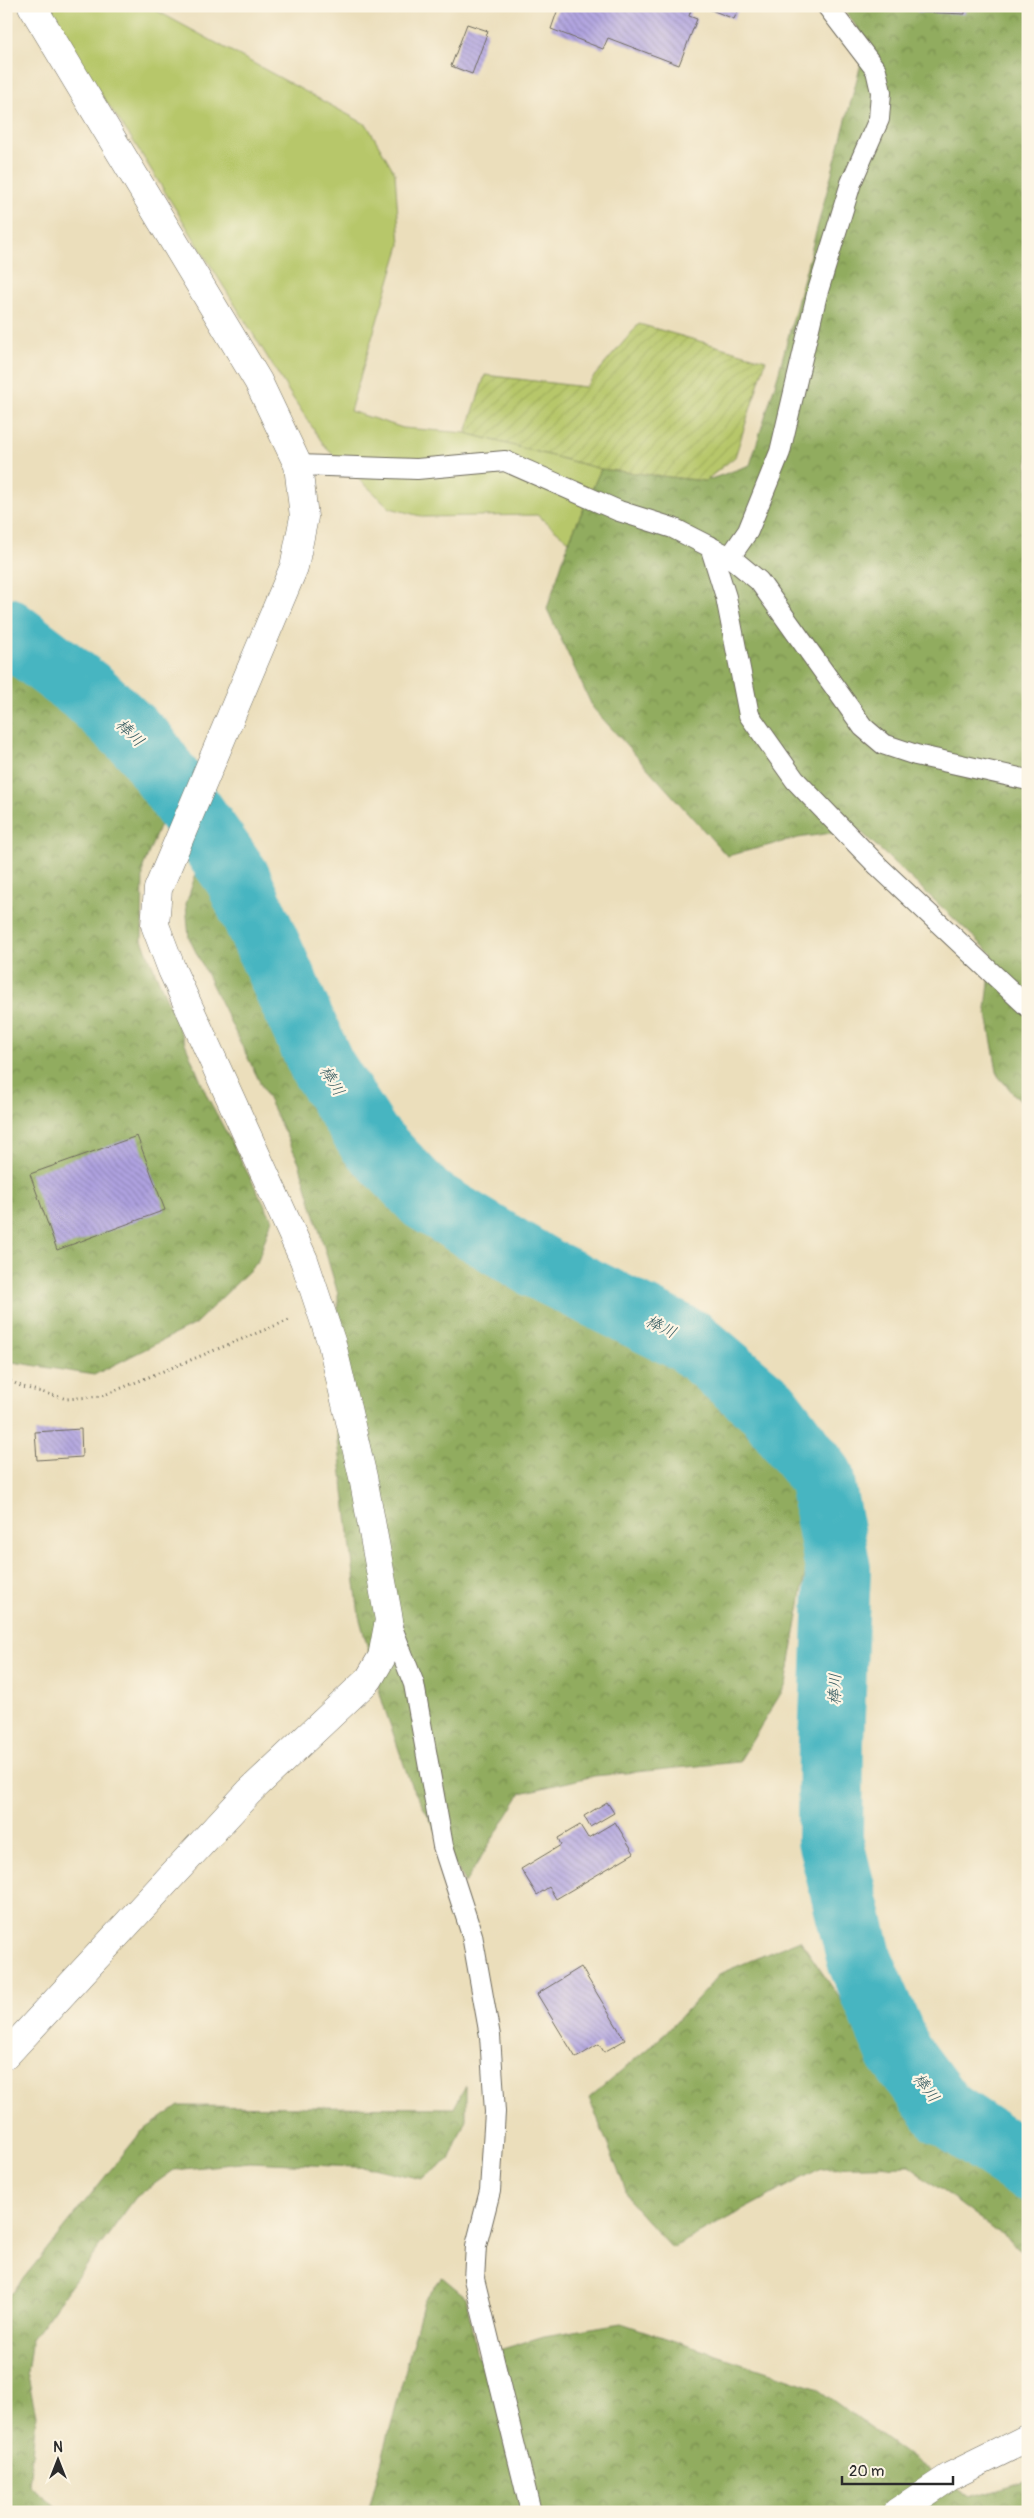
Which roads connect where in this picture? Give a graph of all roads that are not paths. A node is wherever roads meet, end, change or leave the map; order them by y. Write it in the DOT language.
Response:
graph roads {
  1 [pos="32,6"];
  2 [pos="827,6"];
  3 [pos="298,465"];
  4 [pos="710,546"];
  5 [pos="730,557"];
  6 [pos="1028,780"];
  7 [pos="1028,1007"];
  8 [pos="389,1620"];
  9 [pos="6,2055"];
  10 [pos="1028,2438"];
  11 [pos="531,2512"];
  12 [pos="897,2512"];
  1 -- 3 [label="street"];
  2 -- 5 [label="lane"];
  3 -- 4 [label="lane"];
  3 -- 8 [label="street"];
  4 -- 5 [label="lane"];
  4 -- 7 [label="lane"];
  5 -- 6 [label="lane"];
  8 -- 9 [label="street"];
  8 -- 11 [label="lane"];
  10 -- 12 [label="street"];
}
